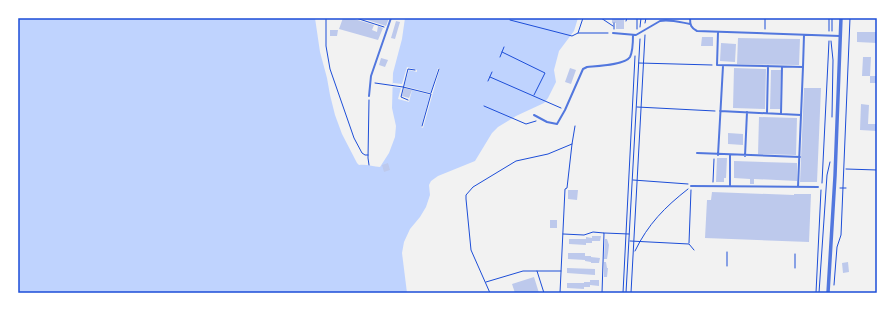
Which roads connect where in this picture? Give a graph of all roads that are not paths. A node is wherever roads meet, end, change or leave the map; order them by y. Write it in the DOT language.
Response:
graph roads {
  1 [pos="391,18"];
  2 [pos="690,18"];
  3 [pos="840,18"];
  4 [pos="690,24"];
  5 [pos="718,32"];
  6 [pos="613,33"];
  7 [pos="635,35"];
  8 [pos="804,35"];
  9 [pos="840,36"];
  10 [pos="723,65"];
  11 [pos="768,66"];
  12 [pos="782,67"];
  13 [pos="803,67"];
  14 [pos="369,96"];
  15 [pos="720,111"];
  16 [pos="747,112"];
  17 [pos="767,113"];
  18 [pos="781,114"];
  19 [pos="534,115"];
  20 [pos="801,115"];
  21 [pos="697,153"];
  22 [pos="718,154"];
  23 [pos="730,155"];
  24 [pos="745,156"];
  25 [pos="800,157"];
  26 [pos="730,185"];
  27 [pos="691,186"];
  28 [pos="798,187"];
  29 [pos="818,187"];
  30 [pos="828,293"];
  1 -- 14 [label="lane"];
  2 -- 4 [label="lane"];
  3 -- 9 [label="street"];
  4 -- 5 [label="lane"];
  4 -- 7 [label="lane"];
  5 -- 8 [label="lane"];
  5 -- 10 [label="lane"];
  6 -- 7 [label="lane"];
  7 -- 19 [label="lane"];
  8 -- 9 [label="lane"];
  8 -- 13 [label="lane"];
  9 -- 30 [label="street"];
  10 -- 11 [label="lane"];
  10 -- 15 [label="lane"];
  11 -- 12 [label="lane"];
  11 -- 17 [label="lane"];
  12 -- 13 [label="lane"];
  12 -- 18 [label="lane"];
  13 -- 20 [label="lane"];
  15 -- 16 [label="lane"];
  15 -- 22 [label="lane"];
  16 -- 17 [label="lane"];
  16 -- 24 [label="lane"];
  17 -- 18 [label="lane"];
  18 -- 20 [label="lane"];
  20 -- 25 [label="lane"];
  21 -- 22 [label="lane"];
  22 -- 23 [label="lane"];
  23 -- 24 [label="lane"];
  23 -- 26 [label="lane"];
  24 -- 25 [label="lane"];
  25 -- 28 [label="lane"];
  26 -- 27 [label="lane"];
  26 -- 28 [label="lane"];
  28 -- 29 [label="lane"];
}
